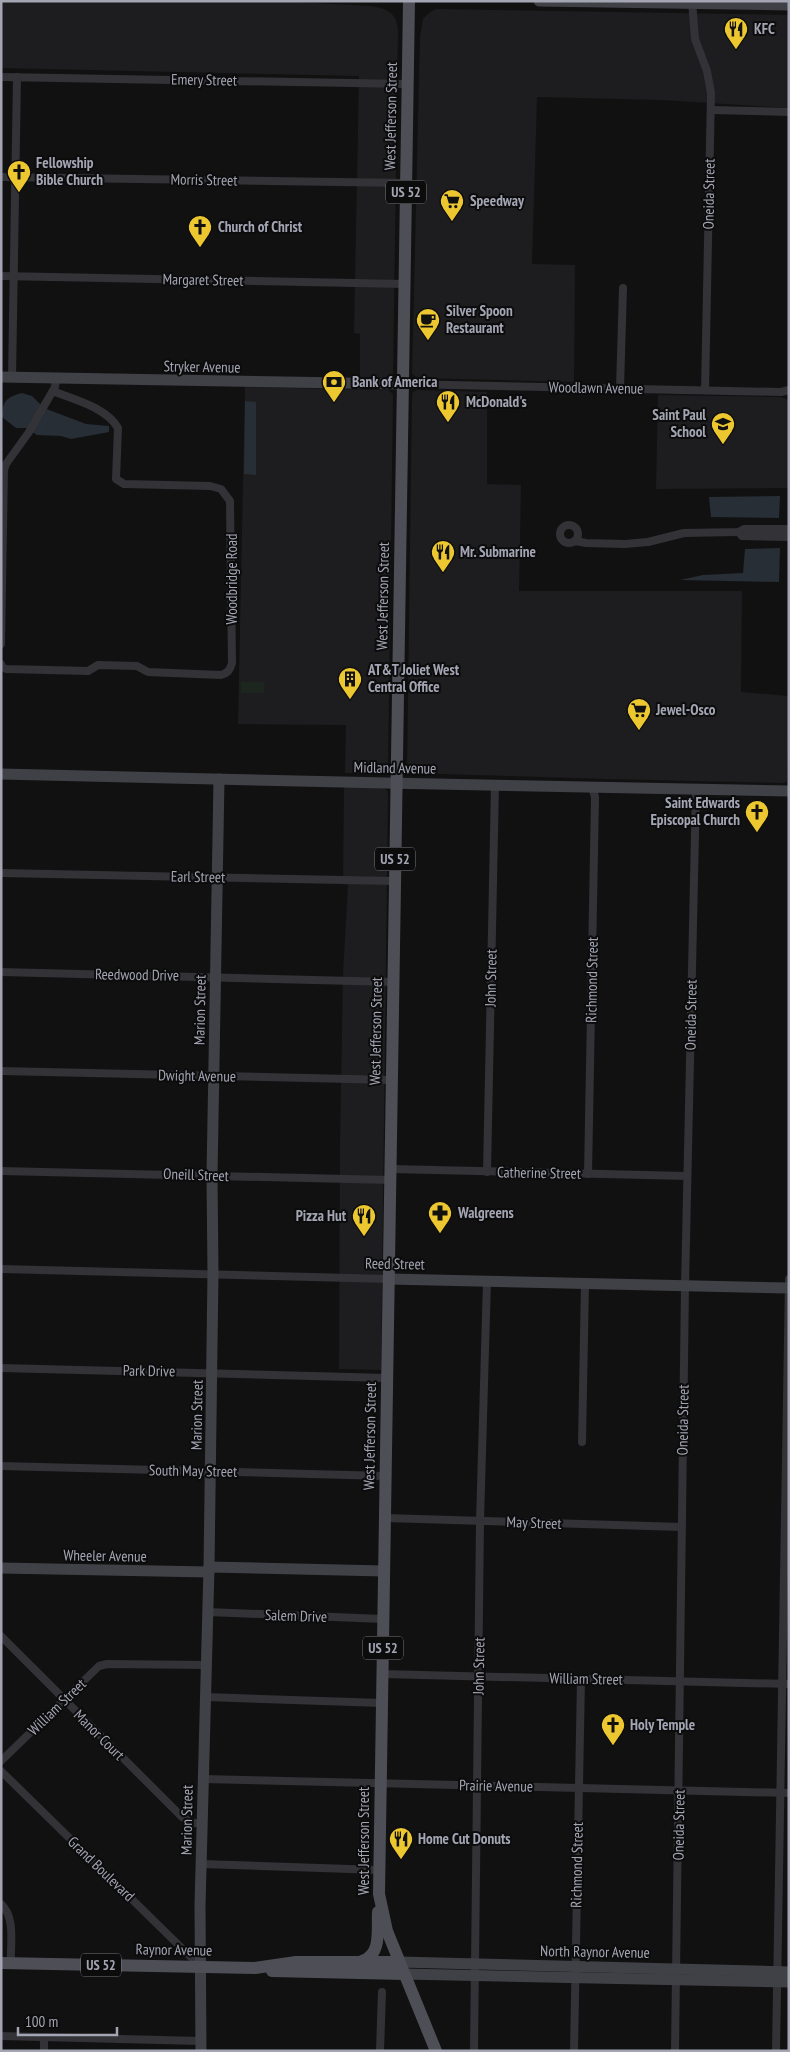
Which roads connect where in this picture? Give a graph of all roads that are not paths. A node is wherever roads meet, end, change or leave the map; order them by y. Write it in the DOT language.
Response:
graph roads {
  1 [pos="409,1"];
  2 [pos="539,1"];
  3 [pos="692,2"];
  4 [pos="789,5"];
  5 [pos="1,76"];
  6 [pos="17,77"];
  7 [pos="407,84"];
  8 [pos="711,110"];
  9 [pos="789,112"];
  10 [pos="1,177"];
  11 [pos="16,177"];
  12 [pos="406,183"];
  13 [pos="1,276"];
  14 [pos="14,276"];
  15 [pos="404,284"];
  16 [pos="623,288"];
  17 [pos="7,378"];
  18 [pos="56,379"];
  19 [pos="402,384"];
  20 [pos="620,388"];
  21 [pos="706,390"];
  22 [pos="789,390"];
  23 [pos="53,391"];
  24 [pos="789,529"];
  25 [pos="739,532"];
  26 [pos="789,538"];
  27 [pos="575,540"];
  28 [pos="1,644"];
  29 [pos="1,664"];
  30 [pos="1,774"];
  31 [pos="219,779"];
  32 [pos="396,784"];
  33 [pos="494,785"];
  34 [pos="592,787"];
  35 [pos="696,790"];
  36 [pos="789,791"];
  37 [pos="1,873"];
  38 [pos="217,877"];
  39 [pos="394,880"];
  40 [pos="1,972"];
  41 [pos="216,977"];
  42 [pos="393,982"];
  43 [pos="1,1071"];
  44 [pos="214,1076"];
  45 [pos="392,1080"];
  46 [pos="1,1171"];
  47 [pos="487,1172"];
  48 [pos="588,1174"];
  49 [pos="390,1175"];
  50 [pos="212,1176"];
  51 [pos="688,1176"];
  52 [pos="1,1269"];
  53 [pos="213,1273"];
  54 [pos="389,1279"];
  55 [pos="789,1279"];
  56 [pos="486,1281"];
  57 [pos="585,1283"];
  58 [pos="685,1286"];
  59 [pos="789,1288"];
  60 [pos="1,1368"];
  61 [pos="212,1372"];
  62 [pos="387,1378"];
  63 [pos="582,1442"];
  64 [pos="1,1466"];
  65 [pos="211,1471"];
  66 [pos="386,1476"];
  67 [pos="385,1518"];
  68 [pos="480,1521"];
  69 [pos="682,1527"];
  70 [pos="1,1568"];
  71 [pos="209,1570"];
  72 [pos="384,1571"];
  73 [pos="208,1612"];
  74 [pos="383,1619"];
  75 [pos="1,1636"];
  76 [pos="207,1665"];
  77 [pos="382,1674"];
  78 [pos="479,1676"];
  79 [pos="581,1678"];
  80 [pos="680,1681"];
  81 [pos="786,1684"];
  82 [pos="206,1697"];
  83 [pos="64,1700"];
  84 [pos="382,1703"];
  85 [pos="1,1761"];
  86 [pos="1,1770"];
  87 [pos="203,1779"];
  88 [pos="381,1783"];
  89 [pos="478,1785"];
  90 [pos="578,1788"];
  91 [pos="679,1790"];
  92 [pos="785,1793"];
  93 [pos="202,1823"];
  94 [pos="201,1864"];
  95 [pos="379,1870"];
  96 [pos="379,1894"];
  97 [pos="1,1904"];
  98 [pos="360,1962"];
  99 [pos="6,1963"];
  100 [pos="576,1966"];
  101 [pos="202,1967"];
  102 [pos="256,1968"];
  103 [pos="402,1968"];
  104 [pos="475,1970"];
  105 [pos="677,1975"];
  106 [pos="783,1977"];
  107 [pos="576,1978"];
  108 [pos="382,1992"];
  109 [pos="1,2036"];
  110 [pos="44,2037"];
  111 [pos="201,2046"];
  112 [pos="44,2051"];
  113 [pos="380,2051"];
  114 [pos="436,2051"];
  115 [pos="474,2051"];
  116 [pos="574,2051"];
  117 [pos="675,2051"];
  118 [pos="776,2051"];
  1 -- 7 [label="main road, West Jefferson Street / US 52"];
  2 -- 3 [label="street"];
  3 -- 4 [label="street"];
  3 -- 8 [label="street, Oneida Street"];
  5 -- 6 [label="street, Emery Street"];
  6 -- 7 [label="street, Emery Street"];
  6 -- 11 [label="street"];
  7 -- 12 [label="main road, West Jefferson Street / US 52"];
  8 -- 9 [label="street"];
  8 -- 21 [label="street, Oneida Street"];
  10 -- 11 [label="street, Morris Street"];
  11 -- 12 [label="street, Morris Street"];
  11 -- 14 [label="street"];
  12 -- 15 [label="main road, West Jefferson Street / US 52"];
  13 -- 14 [label="street, Margaret Street"];
  14 -- 15 [label="street, Margaret Street"];
  14 -- 17 [label="street"];
  15 -- 19 [label="main road, West Jefferson Street / US 52"];
  16 -- 20 [label="street"];
  17 -- 18 [label="street, Stryker Avenue"];
  18 -- 19 [label="street, Stryker Avenue"];
  18 -- 23 [label="street"];
  19 -- 20 [label="street, Woodlawn Avenue"];
  19 -- 32 [label="main road, West Jefferson Street / US 52"];
  20 -- 21 [label="street, Woodlawn Avenue"];
  21 -- 22 [label="street, Woodlawn Avenue"];
  23 -- 28 [label="street"];
  23 -- 29 [label="street, Woodbridge Road"];
  24 -- 25 [label="street"];
  25 -- 26 [label="street"];
  25 -- 27 [label="street"];
  30 -- 31 [label="street, Midland Avenue"];
  31 -- 32 [label="street, Midland Avenue"];
  31 -- 38 [label="street, Marion Street"];
  32 -- 33 [label="street, Midland Avenue"];
  32 -- 39 [label="main road, West Jefferson Street / US 52"];
  33 -- 34 [label="street, Midland Avenue"];
  33 -- 47 [label="street, John Street"];
  34 -- 35 [label="street, Midland Avenue"];
  34 -- 48 [label="street, Richmond Street"];
  35 -- 36 [label="street, Midland Avenue"];
  35 -- 51 [label="street, Oneida Street"];
  37 -- 38 [label="street, Earl Street"];
  38 -- 39 [label="street, Earl Street"];
  38 -- 41 [label="street, Marion Street"];
  39 -- 42 [label="main road, West Jefferson Street / US 52"];
  40 -- 41 [label="street, Reedwood Drive"];
  41 -- 42 [label="street, Reedwood Drive"];
  41 -- 44 [label="street, Marion Street"];
  42 -- 45 [label="main road, West Jefferson Street / US 52"];
  43 -- 44 [label="street, Dwight Avenue"];
  44 -- 45 [label="street, Dwight Avenue"];
  44 -- 50 [label="street, Marion Street"];
  45 -- 49 [label="main road, West Jefferson Street / US 52"];
  46 -- 50 [label="street, Oneill Street"];
  47 -- 48 [label="street, Catherine Street"];
  47 -- 49 [label="street, Catherine Street"];
  48 -- 51 [label="street, Catherine Street"];
  49 -- 50 [label="street, Oneill Street"];
  49 -- 54 [label="main road, West Jefferson Street / US 52"];
  50 -- 53 [label="street, Marion Street"];
  51 -- 58 [label="street, Oneida Street"];
  52 -- 53 [label="street, Reed Street"];
  53 -- 54 [label="street, Reed Street"];
  53 -- 61 [label="street, Marion Street"];
  54 -- 56 [label="street, Reed Street"];
  54 -- 62 [label="main road, West Jefferson Street / US 52"];
  55 -- 59 [label="street"];
  56 -- 57 [label="street, Reed Street"];
  56 -- 68 [label="street, John Street"];
  57 -- 58 [label="street, Reed Street"];
  57 -- 63 [label="street"];
  58 -- 59 [label="street, Reed Street"];
  58 -- 69 [label="street, Oneida Street"];
  59 -- 81 [label="street"];
  60 -- 61 [label="street, Park Drive"];
  61 -- 62 [label="street, Park Drive"];
  61 -- 65 [label="street, Marion Street"];
  62 -- 66 [label="main road, West Jefferson Street / US 52"];
  64 -- 65 [label="street, South May Street"];
  65 -- 66 [label="street, South May Street"];
  65 -- 71 [label="street, Marion Street"];
  66 -- 67 [label="main road, West Jefferson Street / US 52"];
  67 -- 68 [label="street, May Street"];
  67 -- 72 [label="main road, West Jefferson Street / US 52"];
  68 -- 69 [label="street, May Street"];
  68 -- 78 [label="street, John Street"];
  69 -- 80 [label="street, Oneida Street"];
  70 -- 71 [label="street, Wheeler Avenue"];
  71 -- 72 [label="street, Wheeler Avenue"];
  71 -- 73 [label="street, Marion Street"];
  72 -- 74 [label="main road, West Jefferson Street / US 52"];
  73 -- 74 [label="street, Salem Drive"];
  73 -- 76 [label="street, Marion Street"];
  74 -- 77 [label="main road, West Jefferson Street / US 52"];
  75 -- 83 [label="street, Manor Court"];
  76 -- 82 [label="street, Marion Street"];
  76 -- 83 [label="street, William Street"];
  77 -- 78 [label="street, William Street"];
  77 -- 84 [label="main road, West Jefferson Street / US 52"];
  78 -- 79 [label="street, William Street"];
  78 -- 89 [label="street, John Street"];
  79 -- 80 [label="street, William Street"];
  79 -- 90 [label="street, Richmond Street"];
  80 -- 81 [label="street, William Street"];
  80 -- 91 [label="street, Oneida Street"];
  81 -- 92 [label="street"];
  82 -- 84 [label="street"];
  82 -- 87 [label="street, Marion Street"];
  83 -- 85 [label="street, William Street"];
  83 -- 93 [label="street, Manor Court"];
  84 -- 88 [label="main road, West Jefferson Street / US 52"];
  86 -- 101 [label="street, Grand Boulevard"];
  87 -- 88 [label="street, Prairie Avenue"];
  87 -- 93 [label="street, Marion Street"];
  88 -- 89 [label="street, Prairie Avenue"];
  88 -- 95 [label="main road, West Jefferson Street / US 52"];
  89 -- 90 [label="street, Prairie Avenue"];
  89 -- 104 [label="street, John Street"];
  90 -- 91 [label="street, Prairie Avenue"];
  90 -- 100 [label="street, Richmond Street"];
  91 -- 92 [label="street, Prairie Avenue"];
  91 -- 105 [label="street, Oneida Street"];
  92 -- 106 [label="street"];
  93 -- 94 [label="street, Marion Street"];
  94 -- 95 [label="street"];
  94 -- 101 [label="street, Marion Street"];
  95 -- 96 [label="main road, West Jefferson Street / US 52"];
  96 -- 98 [label="main road, US 52"];
  96 -- 103 [label="main road, West Jefferson Street / US 52"];
  97 -- 99 [label="street"];
  98 -- 102 [label="main road, Raynor Avenue / US 52"];
  98 -- 103 [label="main road, Raynor Avenue"];
  99 -- 101 [label="main road, Raynor Avenue / US 52"];
  100 -- 104 [label="street, North Raynor Avenue"];
  100 -- 105 [label="street, North Raynor Avenue"];
  100 -- 107 [label="street, Richmond Street"];
  101 -- 102 [label="main road, Raynor Avenue / US 52"];
  101 -- 111 [label="street, Marion Street"];
  102 -- 103 [label="main road, Raynor Avenue / US 52"];
  103 -- 104 [label="street, North Raynor Avenue"];
  103 -- 114 [label="main road, West Jefferson Street"];
  104 -- 107 [label="street, North Raynor Avenue"];
  104 -- 115 [label="street, John Street"];
  105 -- 106 [label="street, North Raynor Avenue"];
  105 -- 107 [label="street, North Raynor Avenue"];
  105 -- 117 [label="street, Oneida Street"];
  106 -- 118 [label="street"];
  107 -- 116 [label="street, Richmond Street"];
  108 -- 113 [label="street"];
  109 -- 110 [label="street"];
  110 -- 111 [label="street"];
  110 -- 112 [label="street"];
}
